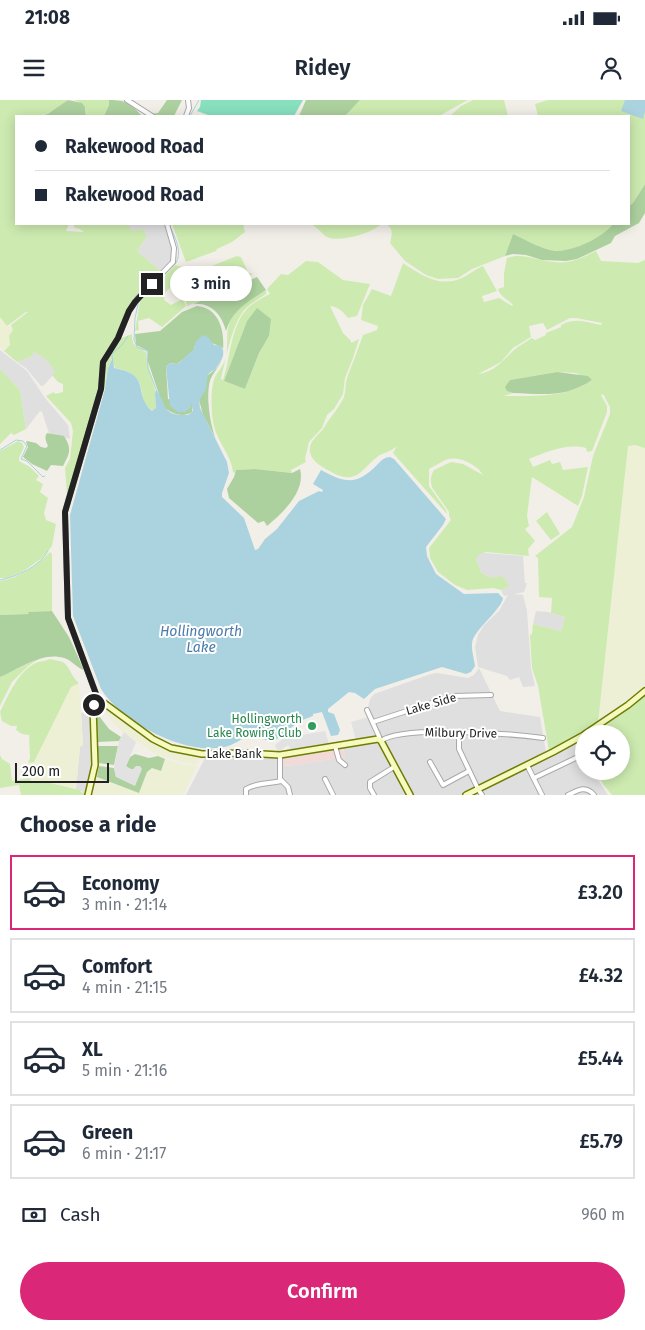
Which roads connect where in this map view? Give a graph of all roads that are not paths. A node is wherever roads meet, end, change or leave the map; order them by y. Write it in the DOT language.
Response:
graph roads {
  1 [pos="127,100"];
  2 [pos="188,100"];
  3 [pos="150,115"];
  4 [pos="186,115"];
  5 [pos="166,225"];
  6 [pos="645,691"];
  7 [pos="491,695"];
  8 [pos="99,702"];
  9 [pos="367,710"];
  10 [pos="373,722"];
  11 [pos="598,725"];
  12 [pos="459,732"];
  13 [pos="543,738"];
  14 [pos="575,740"];
  15 [pos="381,741"];
  16 [pos="335,746"];
  17 [pos="280,755"];
  18 [pos="575,758"];
  19 [pos="430,762"];
  20 [pos="345,765"];
  21 [pos="527,765"];
  22 [pos="394,767"];
  23 [pos="469,771"];
  24 [pos="325,778"];
  25 [pos="534,778"];
  26 [pos="280,780"];
  27 [pos="478,789"];
  28 [pos="88,795"];
  29 [pos="246,795"];
  30 [pos="290,795"];
  31 [pos="333,795"];
  32 [pos="374,795"];
  33 [pos="410,795"];
  34 [pos="466,795"];
  35 [pos="482,795"];
  36 [pos="542,795"];
  37 [pos="568,795"];
  38 [pos="594,795"];
  1 -- 3 [label="street"];
  2 -- 4 [label="street"];
  5 -- 8 [label="street"];
  6 -- 11 [label="main road"];
  7 -- 10 [label="street, Lake Side"];
  8 -- 17 [label="main road, Lake Bank"];
  8 -- 28 [label="main road"];
  9 -- 10 [label="street"];
  10 -- 15 [label="street"];
  12 -- 13 [label="street, Milbury Drive"];
  12 -- 15 [label="street, Milbury Drive"];
  12 -- 23 [label="street"];
  14 -- 21 [label="main road"];
  15 -- 16 [label="main road, Lake Bank"];
  15 -- 22 [label="main road"];
  16 -- 17 [label="main road, Lake Bank"];
  16 -- 20 [label="street"];
  17 -- 26 [label="street"];
  18 -- 25 [label="street"];
  19 -- 23 [label="street"];
  21 -- 25 [label="street"];
  21 -- 27 [label="main road"];
  22 -- 32 [label="street"];
  22 -- 33 [label="main road"];
  23 -- 27 [label="street"];
  24 -- 31 [label="street"];
  25 -- 36 [label="street"];
  26 -- 29 [label="street"];
  26 -- 30 [label="street"];
  27 -- 34 [label="main road"];
  27 -- 35 [label="street"];
  37 -- 38 [label="street"];
}
